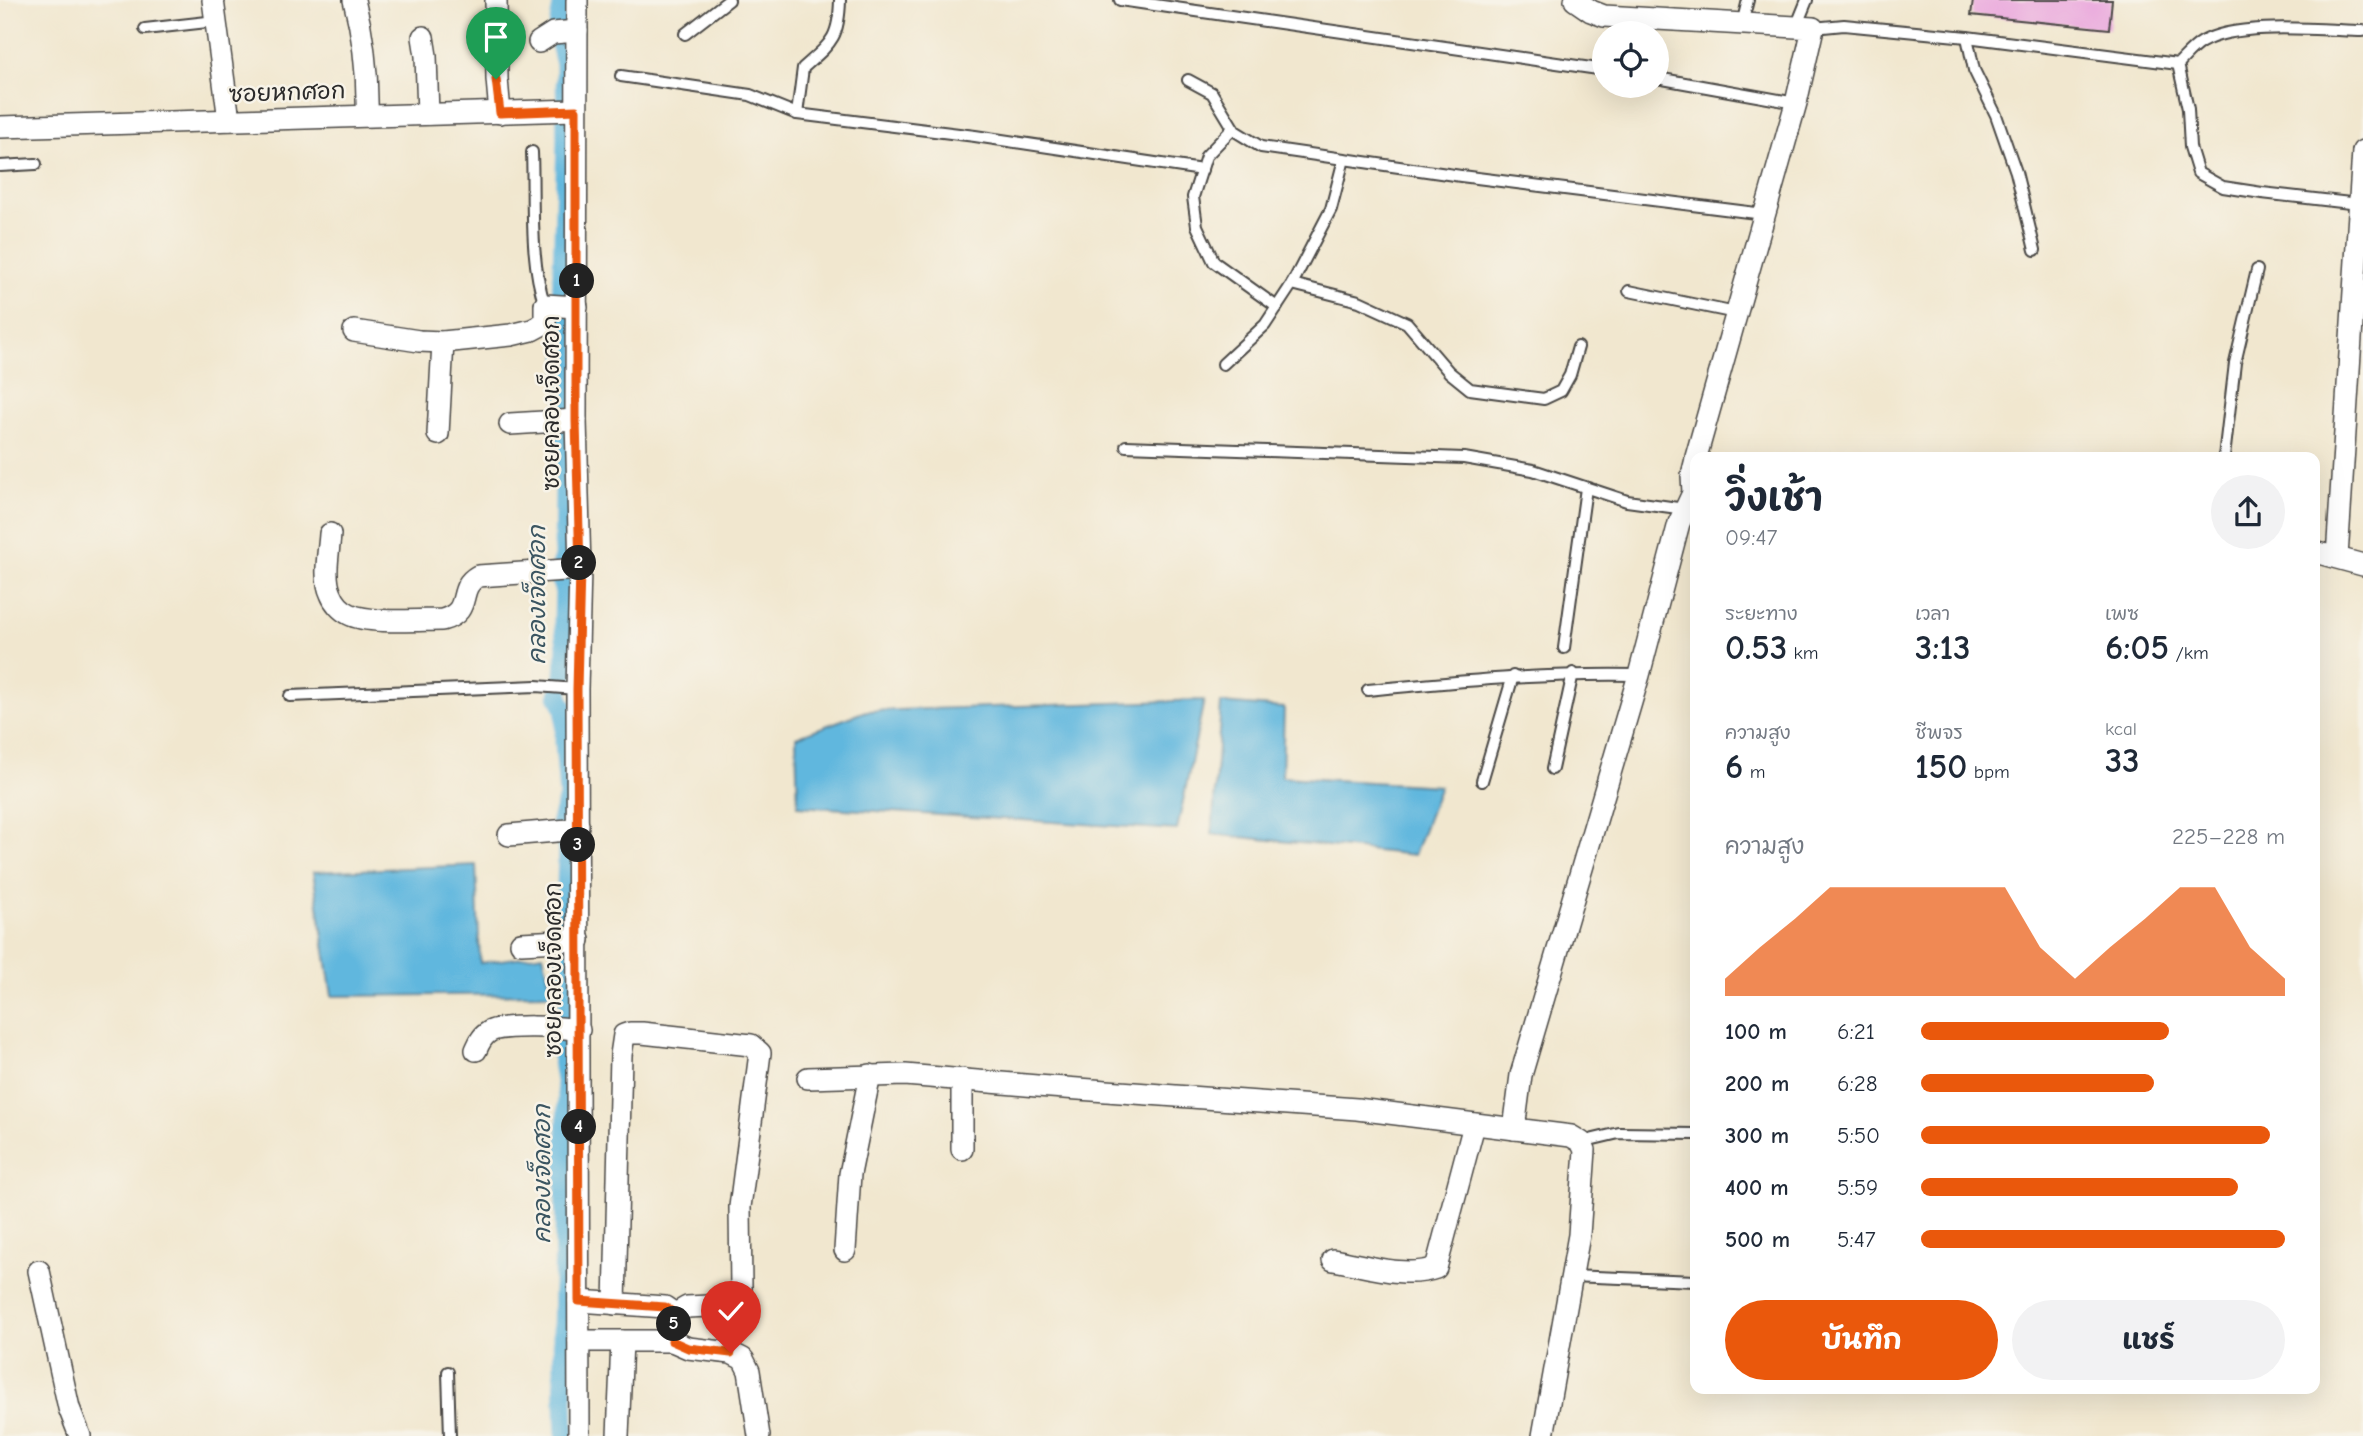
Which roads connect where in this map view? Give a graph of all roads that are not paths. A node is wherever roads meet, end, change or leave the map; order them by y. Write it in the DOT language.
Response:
graph roads {
  1 [pos="213,0"];
  2 [pos="354,0"];
  3 [pos="496,0"];
  4 [pos="577,0"];
  5 [pos="729,0"];
  6 [pos="840,0"];
  7 [pos="1120,0"];
  8 [pos="1575,0"];
  9 [pos="1748,0"];
  10 [pos="1808,0"];
  11 [pos="216,21"];
  12 [pos="1742,24"];
  13 [pos="1804,27"];
  14 [pos="145,29"];
  15 [pos="2363,31"];
  16 [pos="685,33"];
  17 [pos="423,37"];
  18 [pos="1967,37"];
  19 [pos="2178,64"];
  20 [pos="1592,68"];
  21 [pos="621,76"];
  22 [pos="1188,80"];
  23 [pos="1669,80"];
  24 [pos="498,97"];
  25 [pos="428,98"];
  26 [pos="367,99"];
  27 [pos="1796,103"];
  28 [pos="576,110"];
  29 [pos="797,114"];
  30 [pos="229,120"];
  31 [pos="0,127"];
  32 [pos="1233,128"];
  33 [pos="2363,151"];
  34 [pos="532,152"];
  35 [pos="1344,159"];
  36 [pos="36,164"];
  37 [pos="0,166"];
  38 [pos="1202,170"];
  39 [pos="2359,204"];
  40 [pos="1764,215"];
  41 [pos="2360,243"];
  42 [pos="2035,250"];
  43 [pos="2257,270"];
  44 [pos="1292,284"];
  45 [pos="1629,291"];
  46 [pos="561,306"];
  47 [pos="1277,307"];
  48 [pos="1736,313"];
  49 [pos="354,331"];
  50 [pos="443,342"];
  51 [pos="1578,347"];
  52 [pos="1223,364"];
  53 [pos="576,421"];
  54 [pos="510,424"];
  55 [pos="438,434"];
  56 [pos="1126,446"];
  57 [pos="1698,452"];
  58 [pos="2225,452"];
  59 [pos="1586,488"];
  60 [pos="1690,501"];
  61 [pos="1690,503"];
  62 [pos="330,534"];
  63 [pos="2320,553"];
  64 [pos="2337,557"];
  65 [pos="2363,565"];
  66 [pos="573,570"];
  67 [pos="1564,648"];
  68 [pos="1573,673"];
  69 [pos="1639,675"];
  70 [pos="1513,676"];
  71 [pos="572,690"];
  72 [pos="1368,690"];
  73 [pos="290,696"];
  74 [pos="1552,769"];
  75 [pos="1482,781"];
  76 [pos="573,828"];
  77 [pos="509,835"];
  78 [pos="566,940"];
  79 [pos="521,943"];
  80 [pos="574,1029"];
  81 [pos="476,1050"];
  82 [pos="870,1075"];
  83 [pos="808,1078"];
  84 [pos="962,1079"];
  85 [pos="1474,1125"];
  86 [pos="1514,1129"];
  87 [pos="1690,1134"];
  88 [pos="1581,1142"];
  89 [pos="962,1149"];
  90 [pos="845,1250"];
  91 [pos="1333,1260"];
  92 [pos="38,1271"];
  93 [pos="1570,1276"];
  94 [pos="1690,1281"];
  95 [pos="579,1301"];
  96 [pos="615,1304"];
  97 [pos="675,1314"];
  98 [pos="622,1340"];
  99 [pos="579,1341"];
  100 [pos="672,1341"];
  101 [pos="448,1372"];
  102 [pos="80,1436"];
  103 [pos="450,1436"];
  104 [pos="579,1436"];
  105 [pos="618,1436"];
  106 [pos="759,1436"];
  107 [pos="1543,1436"];
  1 -- 11 [label="street"];
  2 -- 26 [label="street"];
  3 -- 24 [label="street"];
  4 -- 28 [label="street, ซอยคลองเจ็ดศอก"];
  5 -- 16 [label="lane"];
  6 -- 29 [label="lane"];
  7 -- 20 [label="lane"];
  8 -- 12 [label="street"];
  9 -- 12 [label="lane"];
  10 -- 13 [label="lane"];
  11 -- 14 [label="lane"];
  11 -- 30 [label="street"];
  12 -- 13 [label="street"];
  13 -- 18 [label="lane"];
  13 -- 27 [label="street"];
  15 -- 19 [label="lane"];
  17 -- 25 [label="street"];
  18 -- 19 [label="lane"];
  18 -- 42 [label="lane"];
  19 -- 39 [label="lane"];
  21 -- 29 [label="lane"];
  22 -- 32 [label="lane"];
  23 -- 27 [label="lane"];
  24 -- 25 [label="street, ซอยหกศอก"];
  24 -- 28 [label="street, ซอยหกศอก"];
  25 -- 26 [label="street, ซอยหกศอก"];
  26 -- 30 [label="street, ซอยหกศอก"];
  27 -- 40 [label="street"];
  28 -- 46 [label="street, ซอยคลองเจ็ดศอก"];
  29 -- 38 [label="lane"];
  30 -- 31 [label="street, ซอยหกศอก"];
  32 -- 35 [label="lane"];
  32 -- 38 [label="lane"];
  33 -- 39 [label="street"];
  34 -- 46 [label="lane"];
  35 -- 40 [label="lane"];
  35 -- 44 [label="lane"];
  36 -- 37 [label="lane"];
  38 -- 47 [label="lane"];
  39 -- 41 [label="street"];
  40 -- 48 [label="street"];
  41 -- 64 [label="street"];
  43 -- 58 [label="lane"];
  44 -- 47 [label="lane"];
  44 -- 51 [label="lane"];
  45 -- 48 [label="lane"];
  46 -- 50 [label="street"];
  46 -- 53 [label="street, ซอยคลองเจ็ดศอก"];
  47 -- 52 [label="lane"];
  48 -- 57 [label="street"];
  49 -- 50 [label="street"];
  50 -- 55 [label="street"];
  53 -- 54 [label="street"];
  53 -- 66 [label="street, ซอยคลองเจ็ดศอก"];
  56 -- 59 [label="lane"];
  59 -- 60 [label="lane"];
  59 -- 67 [label="lane"];
  61 -- 69 [label="street"];
  62 -- 66 [label="street"];
  63 -- 64 [label="street"];
  64 -- 65 [label="street"];
  66 -- 71 [label="street, ซอยคลองเจ็ดศอก"];
  68 -- 69 [label="lane"];
  68 -- 70 [label="lane"];
  68 -- 74 [label="lane"];
  69 -- 86 [label="street"];
  70 -- 72 [label="lane"];
  70 -- 75 [label="lane"];
  71 -- 73 [label="lane"];
  71 -- 76 [label="street, ซอยคลองเจ็ดศอก"];
  76 -- 77 [label="street"];
  76 -- 78 [label="street, ซอยคลองเจ็ดศอก"];
  78 -- 79 [label="street"];
  78 -- 80 [label="street, ซอยคลองเจ็ดศอก"];
  80 -- 81 [label="street"];
  80 -- 95 [label="street, ซอยคลองเจ็ดศอก"];
  82 -- 83 [label="street"];
  82 -- 84 [label="street"];
  82 -- 90 [label="street"];
  84 -- 85 [label="street"];
  84 -- 89 [label="street"];
  85 -- 86 [label="street"];
  85 -- 91 [label="street"];
  86 -- 88 [label="street"];
  87 -- 88 [label="lane"];
  88 -- 93 [label="street"];
  92 -- 102 [label="street"];
  93 -- 94 [label="lane"];
  93 -- 107 [label="street"];
  95 -- 96 [label="street"];
  95 -- 99 [label="street, ซอยคลองเจ็ดศอก"];
  96 -- 97 [label="street"];
  96 -- 97 [label="street"];
  97 -- 100 [label="street"];
  98 -- 99 [label="street"];
  98 -- 100 [label="street"];
  98 -- 105 [label="street"];
  99 -- 104 [label="street, ซอยคลองเจ็ดศอก"];
  100 -- 106 [label="street"];
  101 -- 103 [label="lane"];
}
